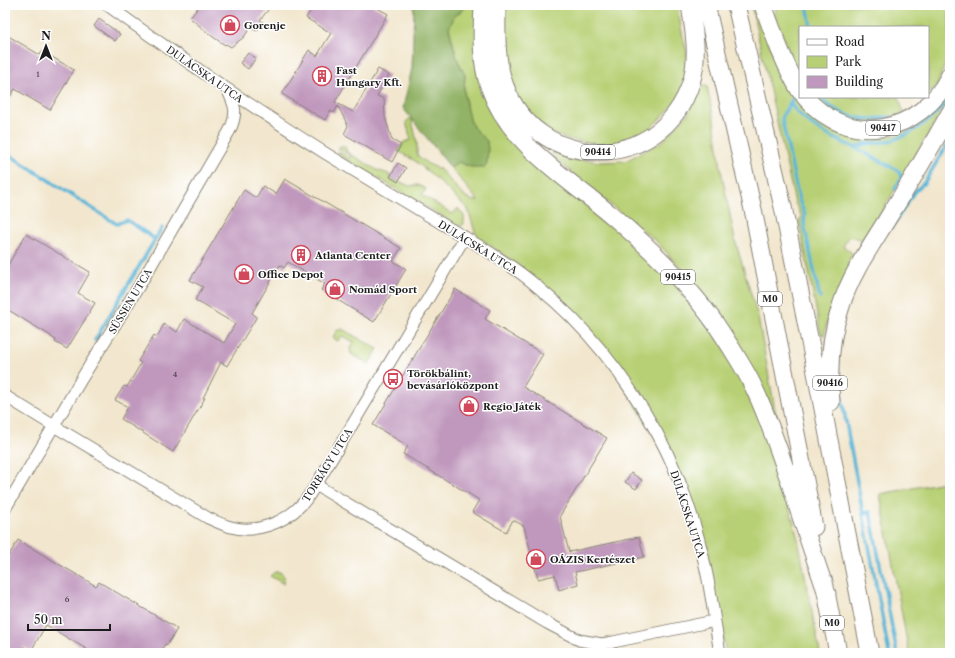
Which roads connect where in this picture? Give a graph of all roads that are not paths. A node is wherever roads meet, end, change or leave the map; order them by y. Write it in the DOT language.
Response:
graph roads {
  1 [pos="107,5"];
  2 [pos="483,5"];
  3 [pos="497,5"];
  4 [pos="690,5"];
  5 [pos="706,5"];
  6 [pos="736,5"];
  7 [pos="763,5"];
  8 [pos="950,75"];
  9 [pos="226,89"];
  10 [pos="799,89"];
  11 [pos="806,98"];
  12 [pos="950,113"];
  13 [pos="465,237"];
  14 [pos="5,396"];
  15 [pos="54,426"];
  16 [pos="316,486"];
  17 [pos="5,509"];
  18 [pos="844,518"];
  19 [pos="826,594"];
  20 [pos="714,620"];
  21 [pos="720,653"];
  22 [pos="838,653"];
  23 [pos="870,653"];
  1 -- 9 [label="street, DULÁCSKA UTCA"];
  2 -- 19 [label="highway, 90415"];
  3 -- 4 [label="highway, 90414"];
  5 -- 19 [label="highway, M0"];
  6 -- 18 [label="highway"];
  7 -- 10 [label="highway"];
  8 -- 11 [label="highway, 90417"];
  9 -- 13 [label="street, DULÁCSKA UTCA"];
  9 -- 15 [label="street, SÜSSEN UTCA"];
  12 -- 18 [label="highway, 90416"];
  13 -- 16 [label="street, TORBÁGY UTCA"];
  13 -- 20 [label="street, DULÁCSKA UTCA"];
  14 -- 15 [label="street, TORBÁGY UTCA"];
  15 -- 16 [label="street, TORBÁGY UTCA"];
  15 -- 17 [label="street, SÜSSEN UTCA"];
  16 -- 20 [label="street"];
  18 -- 23 [label="highway"];
  19 -- 22 [label="highway, M0"];
  20 -- 21 [label="street, DULÁCSKA UTCA"];
}
